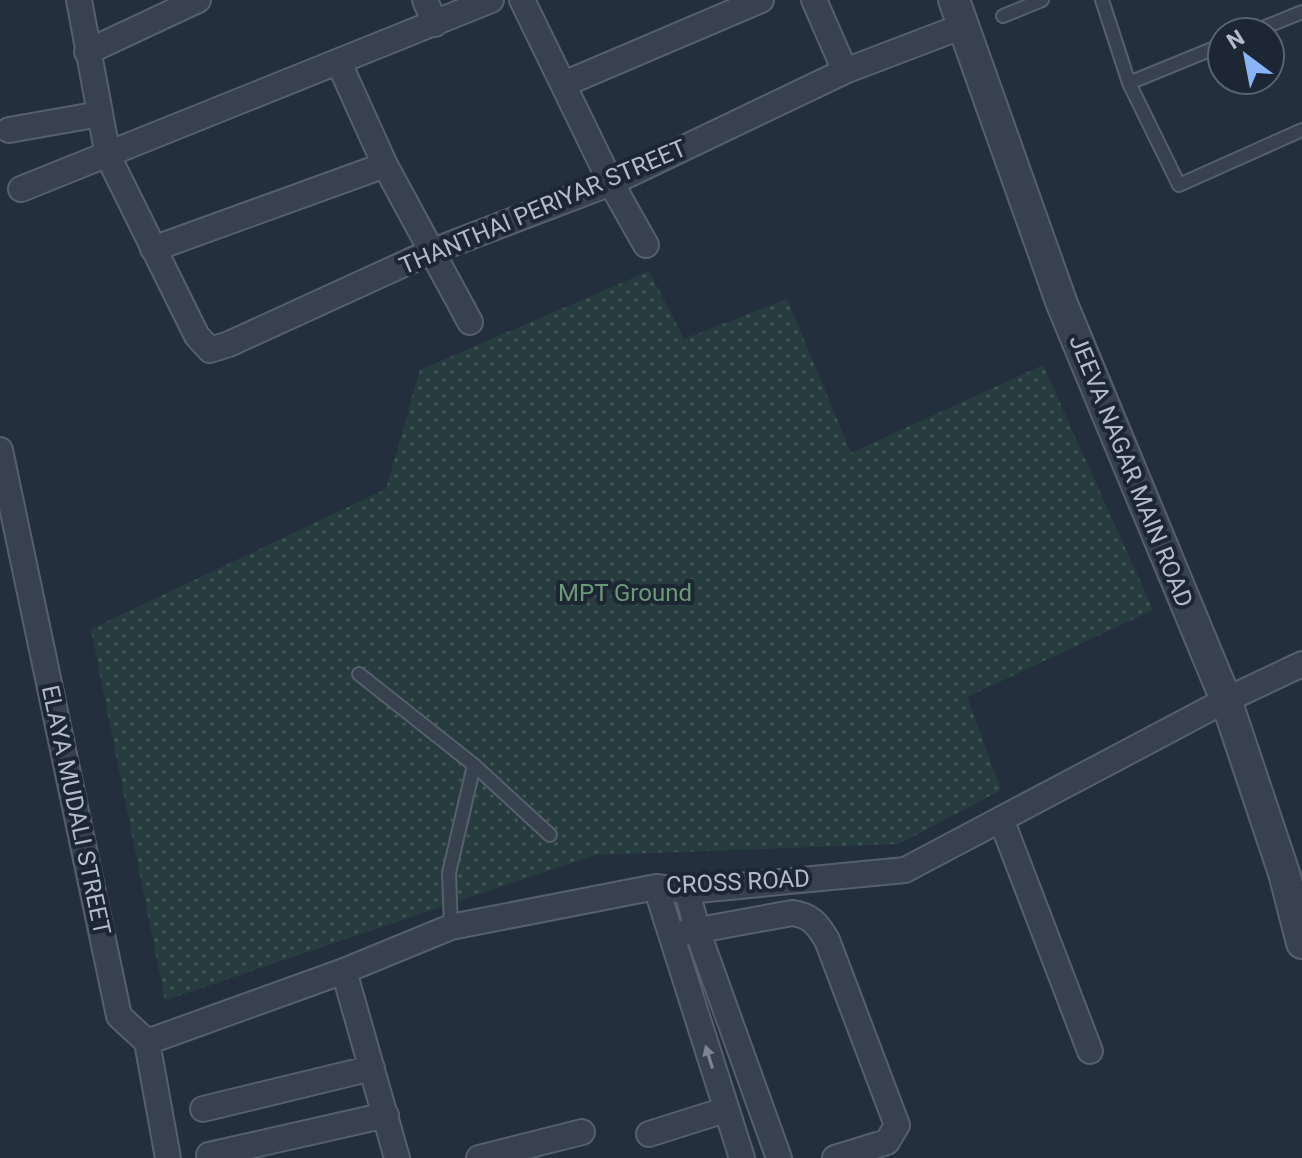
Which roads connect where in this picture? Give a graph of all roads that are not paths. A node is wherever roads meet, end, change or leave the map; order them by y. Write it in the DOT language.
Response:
graph roads {
  1 [pos="79,0"];
  2 [pos="198,0"];
  3 [pos="425,0"];
  4 [pos="491,0"];
  5 [pos="522,0"];
  6 [pos="761,0"];
  7 [pos="814,0"];
  8 [pos="1042,0"];
  9 [pos="1102,0"];
  10 [pos="959,13"];
  11 [pos="1003,16"];
  12 [pos="435,24"];
  13 [pos="87,52"];
  14 [pos="1206,52"];
  15 [pos="339,63"];
  16 [pos="845,71"];
  17 [pos="1129,83"];
  18 [pos="564,84"];
  19 [pos="100,114"];
  20 [pos="9,130"];
  21 [pos="1302,130"];
  22 [pos="108,156"];
  23 [pos="385,165"];
  24 [pos="611,183"];
  25 [pos="21,189"];
  26 [pos="646,245"];
  27 [pos="153,249"];
  28 [pos="430,252"];
  29 [pos="470,322"];
  30 [pos="0,450"];
  31 [pos="1302,664"];
  32 [pos="359,674"];
  33 [pos="1226,700"];
  34 [pos="474,765"];
  35 [pos="1001,819"];
  36 [pos="550,835"];
  37 [pos="656,887"];
  38 [pos="687,891"];
  39 [pos="451,927"];
  40 [pos="698,932"];
  41 [pos="672,935"];
  42 [pos="1302,943"];
  43 [pos="344,971"];
  44 [pos="147,1042"];
  45 [pos="1090,1051"];
  46 [pos="372,1068"];
  47 [pos="203,1109"];
  48 [pos="725,1110"];
  49 [pos="386,1115"];
  50 [pos="582,1132"];
  51 [pos="649,1134"];
  52 [pos="209,1155"];
  53 [pos="168,1158"];
  54 [pos="397,1158"];
  55 [pos="479,1158"];
  56 [pos="742,1158"];
  57 [pos="779,1158"];
  58 [pos="835,1158"];
  1 -- 13 [label="street"];
  2 -- 13 [label="street"];
  3 -- 12 [label="street"];
  4 -- 12 [label="street"];
  5 -- 18 [label="street"];
  6 -- 18 [label="street"];
  7 -- 16 [label="street"];
  8 -- 11 [label="lane"];
  9 -- 17 [label="lane"];
  10 -- 16 [label="street, THANTHAI PERIYAR STREET"];
  10 -- 33 [label="street, JEEVA NAGAR MAIN ROAD"];
  12 -- 15 [label="street"];
  13 -- 19 [label="street"];
  14 -- 17 [label="lane"];
  15 -- 22 [label="street"];
  15 -- 23 [label="street"];
  16 -- 24 [label="street, THANTHAI PERIYAR STREET"];
  17 -- 21 [label="lane"];
  18 -- 24 [label="street"];
  19 -- 20 [label="street"];
  19 -- 22 [label="street"];
  22 -- 25 [label="street"];
  22 -- 27 [label="street"];
  23 -- 27 [label="street"];
  23 -- 28 [label="street"];
  24 -- 26 [label="street"];
  24 -- 28 [label="street, THANTHAI PERIYAR STREET"];
  27 -- 28 [label="street, THANTHAI PERIYAR STREET"];
  28 -- 29 [label="street"];
  30 -- 44 [label="street, ELAYA MUDALI STREET"];
  31 -- 33 [label="street, CROSS ROAD"];
  32 -- 34 [label="lane"];
  33 -- 35 [label="street, CROSS ROAD"];
  33 -- 42 [label="street, JEEVA NAGAR MAIN ROAD"];
  34 -- 36 [label="lane"];
  34 -- 39 [label="lane"];
  35 -- 38 [label="street, CROSS ROAD"];
  35 -- 45 [label="street"];
  37 -- 38 [label="street, CROSS ROAD"];
  37 -- 39 [label="street, CROSS ROAD"];
  37 -- 41 [label="street"];
  38 -- 40 [label="street"];
  39 -- 43 [label="street, CROSS ROAD"];
  40 -- 41 [label="street"];
  40 -- 57 [label="street"];
  40 -- 58 [label="street"];
  48 -- 41 [label="street, one-way"];
  43 -- 44 [label="street, CROSS ROAD"];
  43 -- 46 [label="street"];
  44 -- 53 [label="street"];
  46 -- 47 [label="street"];
  46 -- 49 [label="street"];
  48 -- 51 [label="street"];
  48 -- 56 [label="street"];
  49 -- 52 [label="street"];
  49 -- 54 [label="street"];
  50 -- 55 [label="street"];
}
